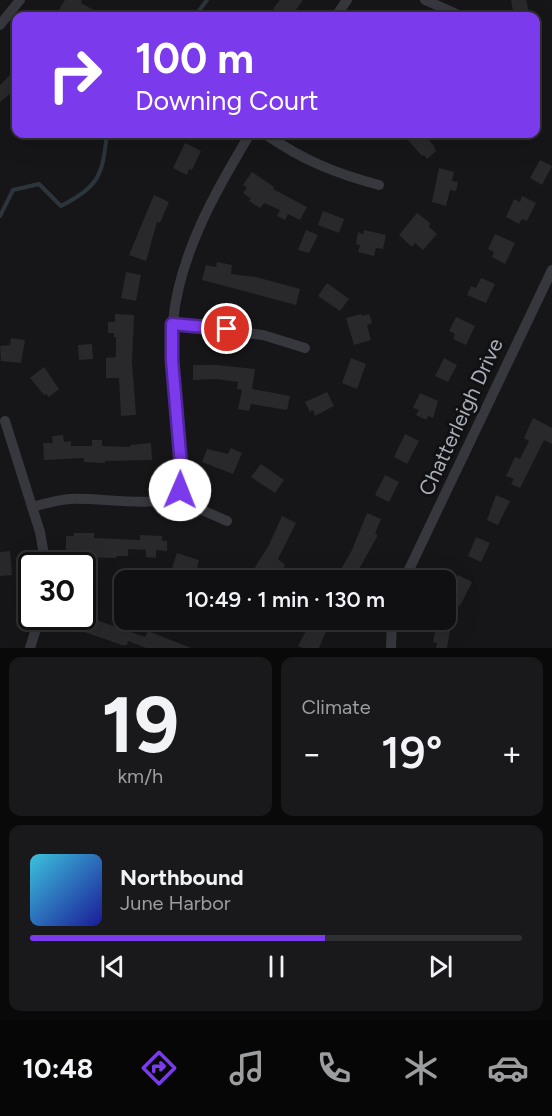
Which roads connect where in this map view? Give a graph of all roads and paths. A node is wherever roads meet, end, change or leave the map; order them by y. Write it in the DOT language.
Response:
graph roads {
  1 [pos="20,0"];
  2 [pos="425,0"];
  3 [pos="452,12"];
  4 [pos="0,25"];
  5 [pos="248,138"];
  6 [pos="271,138"];
  7 [pos="380,185"];
  8 [pos="552,270"];
  9 [pos="172,324"];
  10 [pos="305,348"];
  11 [pos="5,421"];
  12 [pos="178,496"];
  13 [pos="32,507"];
  14 [pos="227,521"];
  15 [pos="45,552"];
  16 [pos="409,570"];
  17 [pos="36,630"];
  18 [pos="392,630"];
  19 [pos="30,648"];
  20 [pos="391,648"];
  1 -- 4 [label="street"];
  2 -- 3 [label="street"];
  5 -- 9 [label="street"];
  6 -- 7 [label="street"];
  8 -- 16 [label="street, Chatterleigh Drive"];
  9 -- 10 [label="street"];
  9 -- 12 [label="street"];
  11 -- 13 [label="street"];
  12 -- 13 [label="street"];
  12 -- 14 [label="street"];
  13 -- 15 [label="street"];
  17 -- 19 [label="street"];
  18 -- 20 [label="street"];
}
